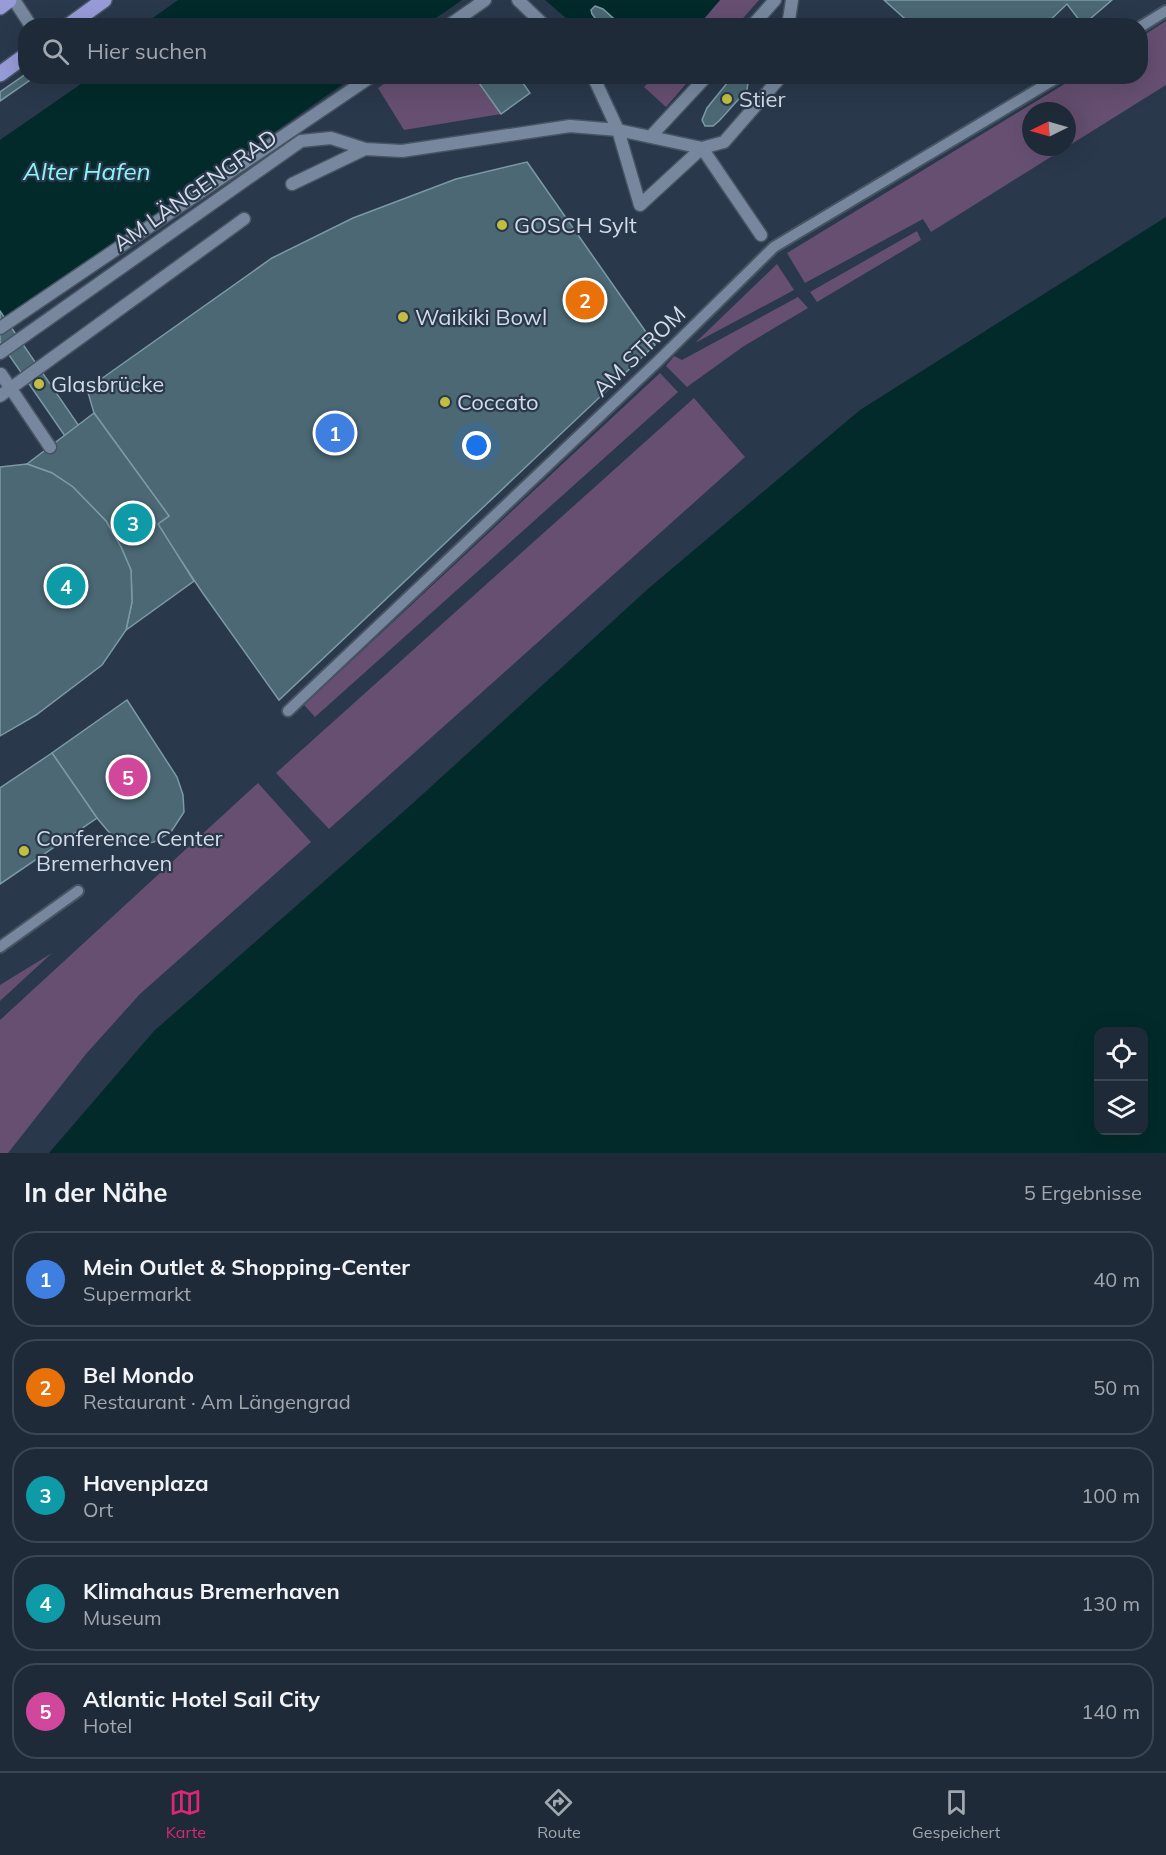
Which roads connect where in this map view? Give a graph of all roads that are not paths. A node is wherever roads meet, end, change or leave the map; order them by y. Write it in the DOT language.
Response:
graph roads {
  1 [pos="9,0"];
  2 [pos="14,0"];
  3 [pos="104,0"];
  4 [pos="485,0"];
  5 [pos="518,0"];
  6 [pos="775,0"];
  7 [pos="792,0"];
  8 [pos="0,7"];
  9 [pos="1166,11"];
  10 [pos="26,18"];
  11 [pos="79,18"];
  12 [pos="459,18"];
  13 [pos="537,18"];
  14 [pos="759,18"];
  15 [pos="789,18"];
  16 [pos="1148,22"];
  17 [pos="18,61"];
  18 [pos="0,74"];
  19 [pos="360,84"];
  20 [pos="597,84"];
  21 [pos="700,84"];
  22 [pos="775,84"];
  23 [pos="1047,84"];
  24 [pos="618,130"];
  25 [pos="651,136"];
  26 [pos="702,148"];
  27 [pos="365,149"];
  28 [pos="292,184"];
  29 [pos="244,219"];
  30 [pos="761,235"];
  31 [pos="0,328"];
  32 [pos="0,353"];
  33 [pos="1,374"];
  34 [pos="5,392"];
  35 [pos="50,447"];
  36 [pos="288,711"];
  37 [pos="78,891"];
  38 [pos="0,947"];
  1 -- 8 [label="main road"];
  2 -- 10 [label="street"];
  3 -- 11 [label="main road"];
  4 -- 12 [label="street"];
  5 -- 13 [label="street"];
  6 -- 14 [label="street"];
  7 -- 15 [label="street"];
  9 -- 16 [label="lane"];
  17 -- 18 [label="main road"];
  19 -- 31 [label="street"];
  20 -- 24 [label="street"];
  21 -- 25 [label="street"];
  22 -- 26 [label="street"];
  23 -- 36 [label="lane, AM STROM"];
  24 -- 25 [label="street, AM LÄNGENGRAD"];
  24 -- 26 [label="street"];
  24 -- 27 [label="street, AM LÄNGENGRAD"];
  25 -- 26 [label="street, AM LÄNGENGRAD"];
  26 -- 30 [label="street"];
  27 -- 28 [label="street"];
  27 -- 32 [label="street, AM LÄNGENGRAD"];
  29 -- 34 [label="street"];
  33 -- 34 [label="street"];
  34 -- 35 [label="street"];
  37 -- 38 [label="lane"];
}
